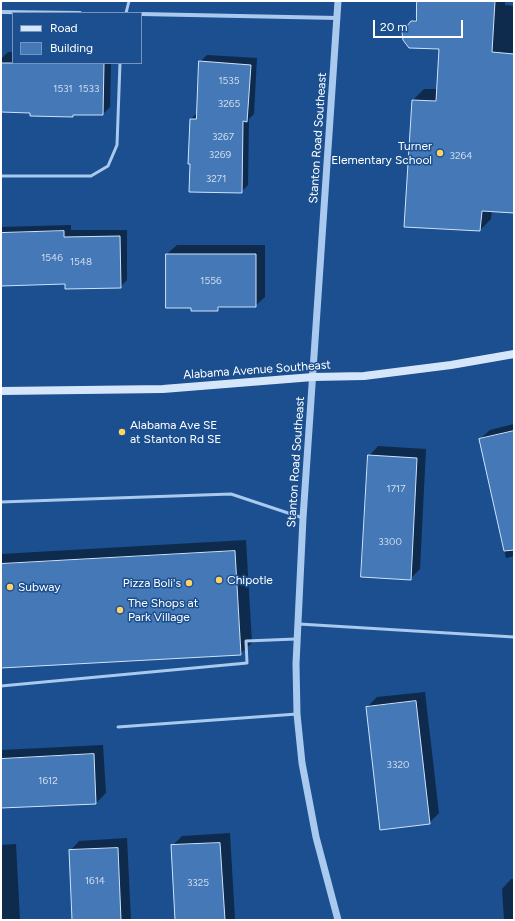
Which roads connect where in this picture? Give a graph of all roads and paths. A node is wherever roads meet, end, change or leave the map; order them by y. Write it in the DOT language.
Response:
graph roads {
  1 [pos="128,1"];
  2 [pos="338,1"];
  3 [pos="1,12"];
  4 [pos="12,12"];
  5 [pos="126,12"];
  6 [pos="142,14"];
  7 [pos="337,18"];
  8 [pos="120,64"];
  9 [pos="1,176"];
  10 [pos="514,354"];
  11 [pos="313,377"];
  12 [pos="1,391"];
  13 [pos="1,502"];
  14 [pos="303,518"];
  15 [pos="297,624"];
  16 [pos="514,637"];
  17 [pos="296,639"];
  18 [pos="1,686"];
  19 [pos="297,714"];
  20 [pos="118,727"];
  21 [pos="338,920"];
  1 -- 5 [label="lane"];
  2 -- 7 [label="street, Stanton Road Southeast"];
  3 -- 4 [label="street"];
  6 -- 7 [label="street"];
  7 -- 11 [label="street, Stanton Road Southeast"];
  8 -- 9 [label="lane"];
  10 -- 11 [label="main road, Alabama Avenue Southeast"];
  11 -- 12 [label="main road, Alabama Avenue Southeast"];
  11 -- 14 [label="street, Stanton Road Southeast"];
  13 -- 14 [label="lane"];
  14 -- 15 [label="street, Stanton Road Southeast"];
  15 -- 16 [label="lane"];
  15 -- 17 [label="street, Stanton Road Southeast"];
  17 -- 18 [label="lane"];
  17 -- 19 [label="street, Stanton Road Southeast"];
  19 -- 20 [label="lane"];
  19 -- 21 [label="street, Stanton Road Southeast"];
}
